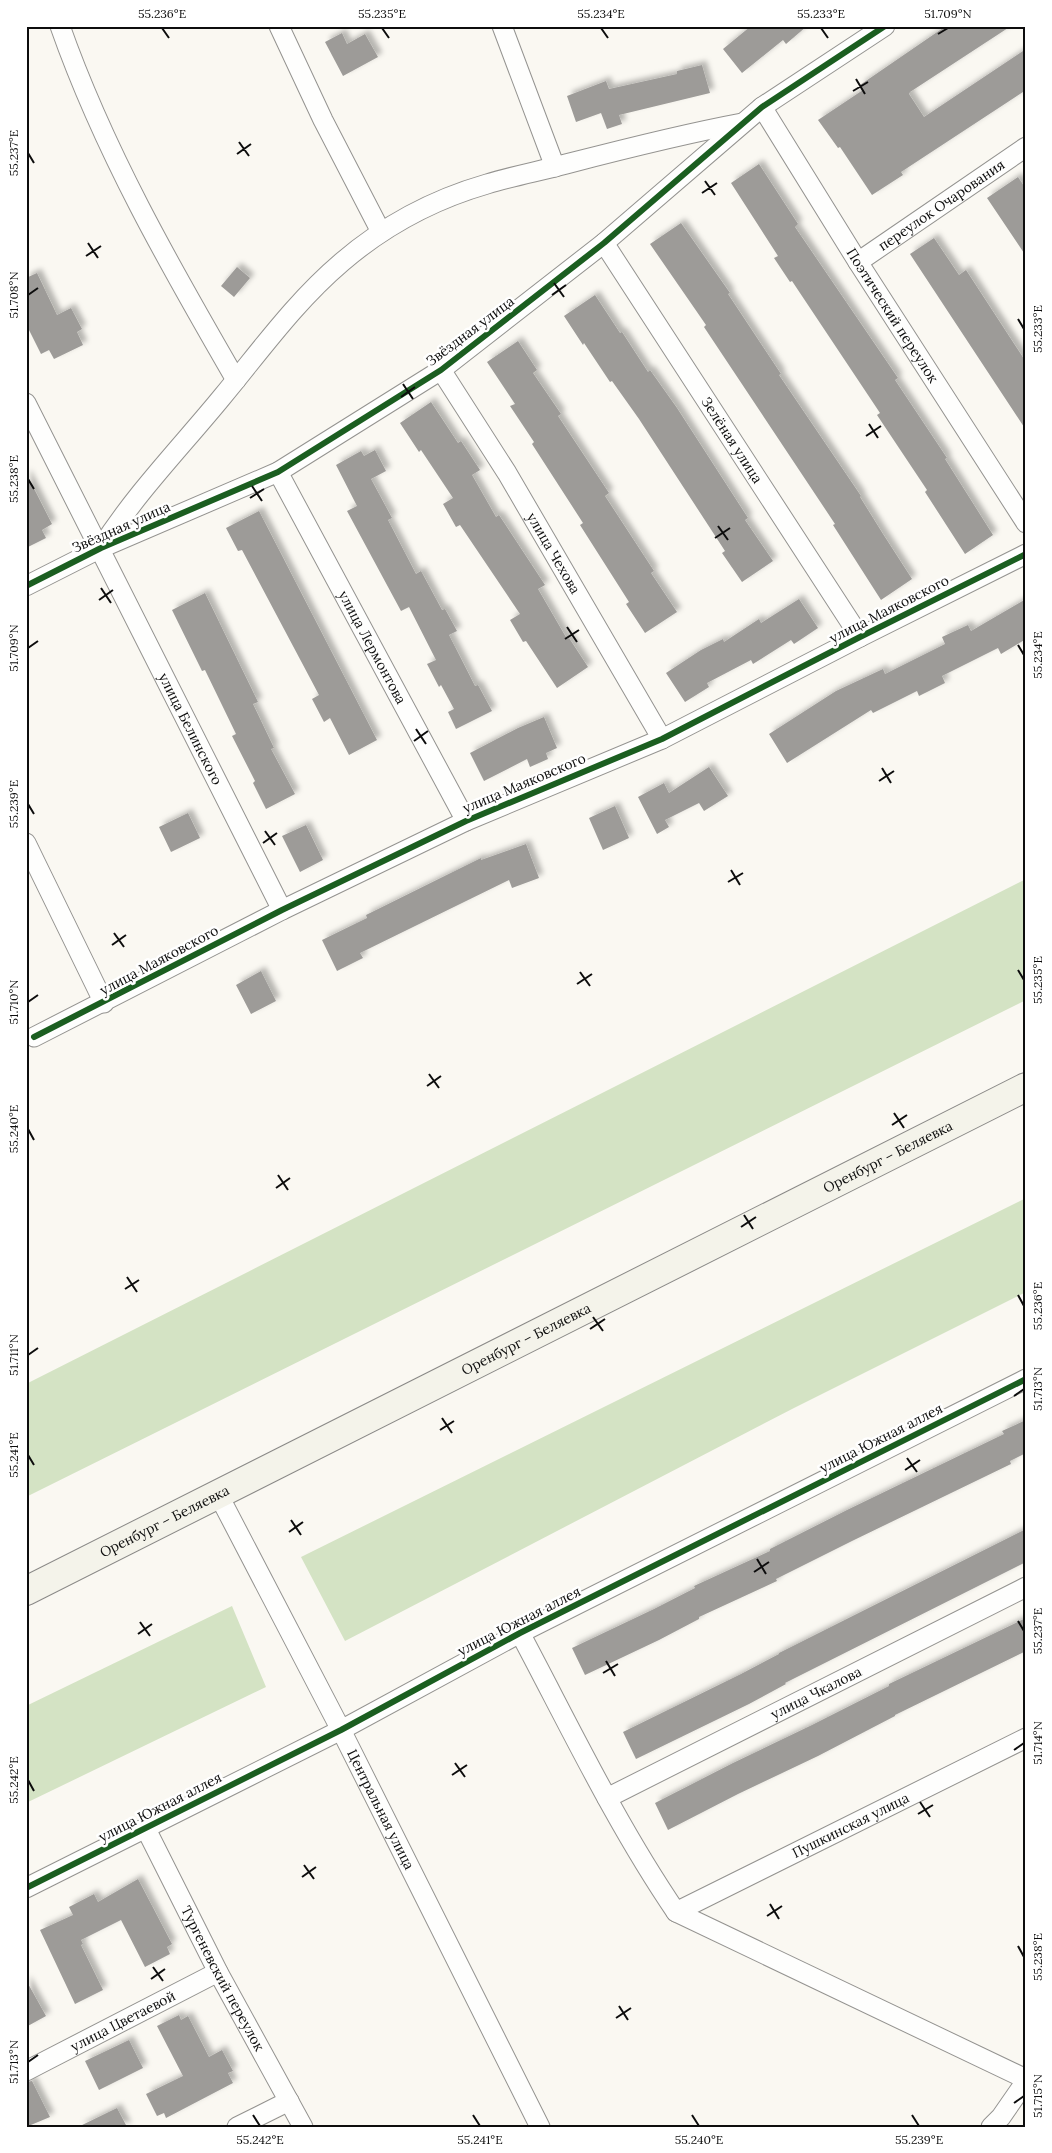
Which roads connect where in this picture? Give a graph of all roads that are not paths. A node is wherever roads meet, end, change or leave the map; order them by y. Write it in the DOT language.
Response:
graph roads {
  1 [pos="60,26"];
  2 [pos="279,26"];
  3 [pos="502,26"];
  4 [pos="885,26"];
  5 [pos="762,107"];
  6 [pos="744,122"];
  7 [pos="1026,147"];
  8 [pos="556,167"];
  9 [pos="381,232"];
  10 [pos="604,243"];
  11 [pos="858,262"];
  12 [pos="441,370"];
  13 [pos="236,380"];
  14 [pos="26,403"];
  15 [pos="278,472"];
  16 [pos="1026,523"];
  17 [pos="101,548"];
  18 [pos="1026,554"];
  19 [pos="26,586"];
  20 [pos="860,637"];
  21 [pos="662,739"];
  22 [pos="466,821"];
  23 [pos="26,843"];
  24 [pos="282,910"];
  25 [pos="104,1003"];
  26 [pos="34,1038"];
  27 [pos="1026,1087"];
  28 [pos="1026,1379"];
  29 [pos="218,1494"];
  30 [pos="1026,1587"];
  31 [pos="26,1591"];
  32 [pos="520,1633"];
  33 [pos="341,1730"];
  34 [pos="1026,1738"];
  35 [pos="607,1798"];
  36 [pos="146,1829"];
  37 [pos="26,1888"];
  38 [pos="676,1912"];
  39 [pos="218,1972"];
  40 [pos="26,2071"];
  41 [pos="1026,2080"];
  42 [pos="289,2101"];
  43 [pos="999,2124"];
  44 [pos="237,2127"];
  45 [pos="302,2127"];
  46 [pos="540,2127"];
  1 -- 13 [label="street"];
  2 -- 9 [label="street"];
  3 -- 8 [label="street"];
  4 -- 5 [label="street, Звёздная улица"];
  5 -- 6 [label="street, Звёздная улица"];
  5 -- 11 [label="street, Поэтический переулок"];
  6 -- 8 [label="street"];
  6 -- 10 [label="street, Звёздная улица"];
  7 -- 11 [label="street, переулок Очарования"];
  8 -- 9 [label="street"];
  9 -- 13 [label="street"];
  10 -- 12 [label="street, Звёздная улица"];
  10 -- 20 [label="street, Зелёная улица"];
  11 -- 16 [label="street, Поэтический переулок"];
  12 -- 15 [label="street, Звёздная улица"];
  12 -- 21 [label="street, улица Чехова"];
  13 -- 17 [label="street"];
  14 -- 17 [label="street, улица Белинского"];
  15 -- 17 [label="street, Звёздная улица"];
  15 -- 22 [label="street, улица Лермонтова"];
  17 -- 19 [label="street, Звёздная улица"];
  17 -- 24 [label="street, улица Белинского"];
  18 -- 20 [label="street, улица Маяковского"];
  20 -- 21 [label="street, улица Маяковского"];
  21 -- 22 [label="street, улица Маяковского"];
  22 -- 24 [label="street, улица Маяковского"];
  23 -- 25 [label="street"];
  24 -- 25 [label="street, улица Маяковского"];
  25 -- 26 [label="street, улица Маяковского"];
  27 -- 29 [label="main road, Оренбург – Беляевка"];
  28 -- 32 [label="street, улица Южная аллея"];
  29 -- 31 [label="main road, Оренбург – Беляевка"];
  29 -- 33 [label="street, Центральная улица"];
  30 -- 35 [label="street, улица Чкалова"];
  32 -- 33 [label="street, улица Южная аллея"];
  32 -- 35 [label="street"];
  33 -- 36 [label="street, улица Южная аллея"];
  33 -- 46 [label="street, Центральная улица"];
  34 -- 38 [label="street, Пушкинская улица"];
  35 -- 38 [label="street"];
  36 -- 37 [label="street, улица Южная аллея"];
  36 -- 39 [label="street, Тургеневский переулок"];
  38 -- 41 [label="street"];
  39 -- 40 [label="street, улица Цветаевой"];
  39 -- 42 [label="street, Тургеневский переулок"];
  41 -- 43 [label="street"];
  42 -- 44 [label="street"];
  42 -- 45 [label="street, Тургеневский переулок"];
}
